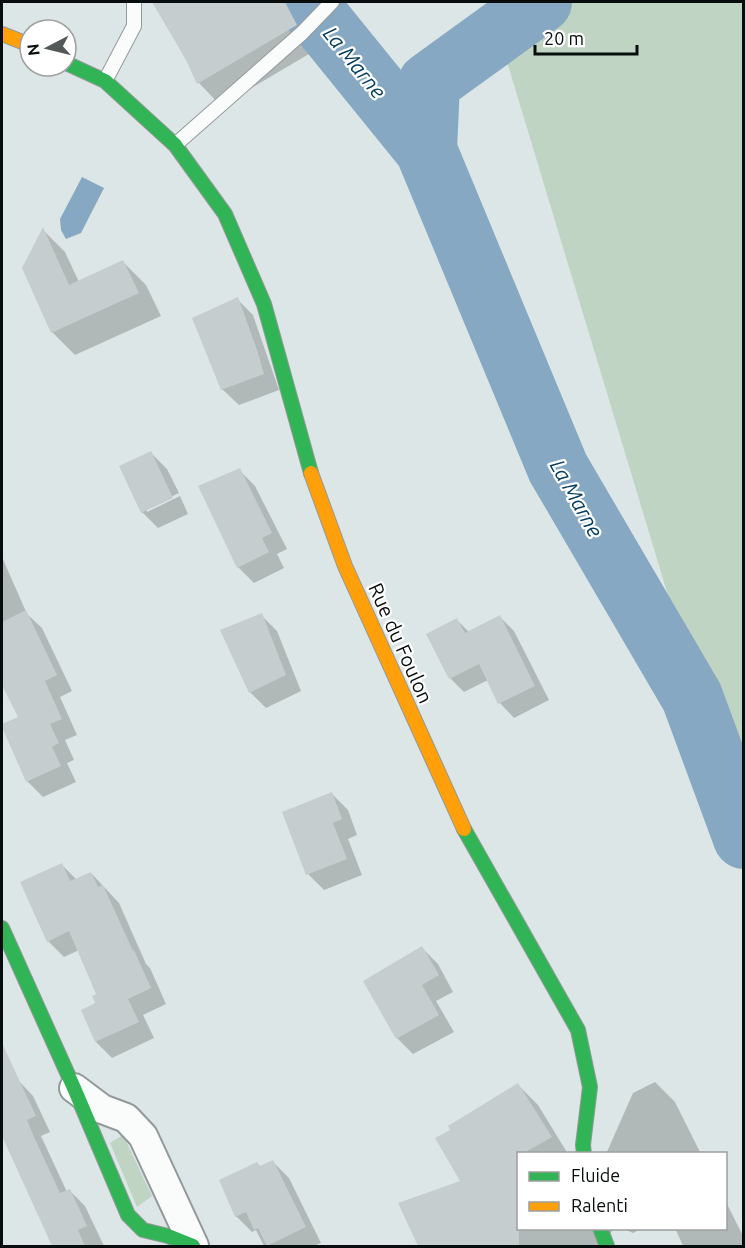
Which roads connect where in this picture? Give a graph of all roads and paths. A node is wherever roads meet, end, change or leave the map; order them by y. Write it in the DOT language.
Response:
graph roads {
  1 [pos="134,2"];
  2 [pos="332,2"];
  3 [pos="2,34"];
  4 [pos="18,40"];
  5 [pos="78,69"];
  6 [pos="105,81"];
  7 [pos="175,145"];
  8 [pos="2,928"];
  9 [pos="74,1088"];
  10 [pos="584,1152"];
  11 [pos="601,1230"];
  12 [pos="194,1246"];
  13 [pos="607,1246"];
  1 -- 6 [label="lane"];
  2 -- 7 [label="lane"];
  3 -- 4 [label="street"];
  5 -- 6 [label="street, Rue du Foulon"];
  6 -- 7 [label="street, Rue du Foulon"];
  7 -- 10 [label="street, Rue du Foulon"];
  8 -- 9 [label="street"];
  9 -- 12 [label="street"];
  9 -- 12 [label="street"];
  11 -- 13 [label="street"];
}
